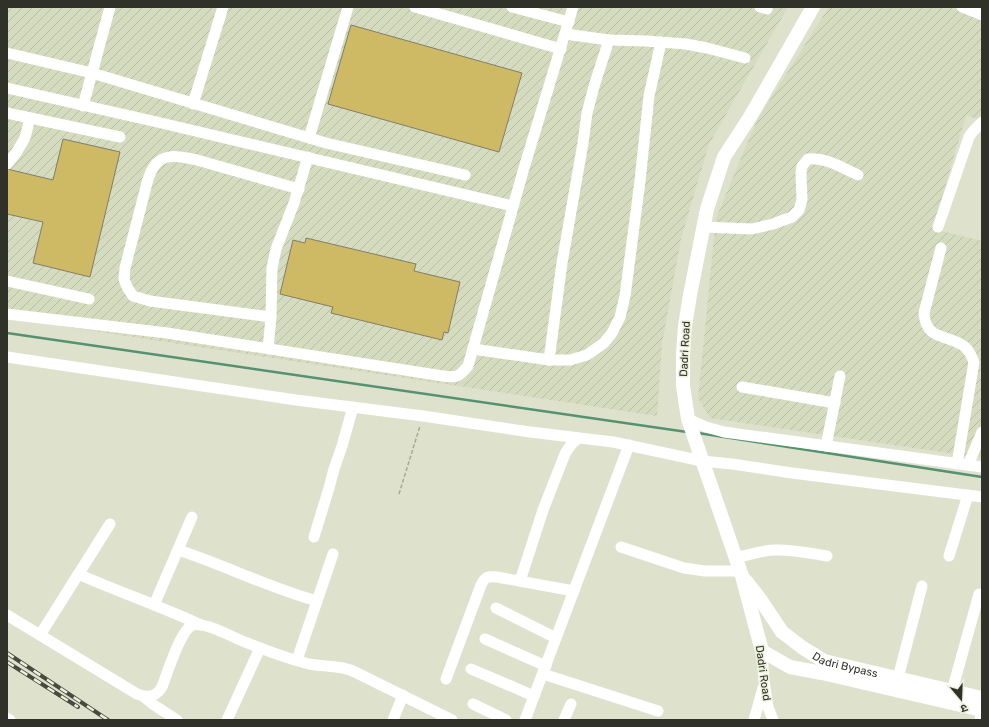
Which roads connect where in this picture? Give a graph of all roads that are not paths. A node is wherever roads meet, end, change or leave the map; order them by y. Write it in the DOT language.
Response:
graph roads {
  1 [pos="110,7"];
  2 [pos="223,7"];
  3 [pos="348,7"];
  4 [pos="415,7"];
  5 [pos="512,7"];
  6 [pos="573,7"];
  7 [pos="813,7"];
  8 [pos="962,7"];
  9 [pos="982,15"];
  10 [pos="569,22"];
  11 [pos="565,34"];
  12 [pos="609,40"];
  13 [pos="661,42"];
  14 [pos="561,49"];
  15 [pos="7,53"];
  16 [pos="746,58"];
  17 [pos="92,73"];
  18 [pos="7,88"];
  19 [pos="193,104"];
  20 [pos="83,106"];
  21 [pos="7,113"];
  22 [pos="30,118"];
  23 [pos="982,122"];
  24 [pos="120,137"];
  25 [pos="309,138"];
  26 [pos="308,158"];
  27 [pos="7,164"];
  28 [pos="465,175"];
  29 [pos="858,175"];
  30 [pos="299,189"];
  31 [pos="513,206"];
  32 [pos="703,227"];
  33 [pos="938,227"];
  34 [pos="941,248"];
  35 [pos="7,280"];
  36 [pos="89,299"];
  37 [pos="7,314"];
  38 [pos="271,317"];
  39 [pos="268,349"];
  40 [pos="473,349"];
  41 [pos="7,357"];
  42 [pos="548,360"];
  43 [pos="840,376"];
  44 [pos="742,387"];
  45 [pos="835,403"];
  46 [pos="353,407"];
  47 [pos="690,425"];
  48 [pos="982,432"];
  49 [pos="578,438"];
  50 [pos="629,445"];
  51 [pos="826,446"];
  52 [pos="701,458"];
  53 [pos="962,464"];
  54 [pos="982,467"];
  55 [pos="968,495"];
  56 [pos="982,497"];
  57 [pos="192,517"];
  58 [pos="110,524"];
  59 [pos="314,537"];
  60 [pos="621,546"];
  61 [pos="178,550"];
  62 [pos="333,554"];
  63 [pos="827,556"];
  64 [pos="949,556"];
  65 [pos="735,558"];
  66 [pos="741,573"];
  67 [pos="78,574"];
  68 [pos="520,581"];
  69 [pos="922,586"];
  70 [pos="574,591"];
  71 [pos="979,594"];
  72 [pos="317,601"];
  73 [pos="154,605"];
  74 [pos="496,608"];
  75 [pos="7,615"];
  76 [pos="200,625"];
  77 [pos="40,635"];
  78 [pos="556,638"];
  79 [pos="485,639"];
  80 [pos="260,648"];
  81 [pos="762,651"];
  82 [pos="297,660"];
  83 [pos="471,669"];
  84 [pos="544,670"];
  85 [pos="898,678"];
  86 [pos="446,679"];
  87 [pos="764,681"];
  88 [pos="952,691"];
  89 [pos="404,695"];
  90 [pos="766,695"];
  91 [pos="534,696"];
  92 [pos="144,697"];
  93 [pos="982,697"];
  94 [pos="473,704"];
  95 [pos="571,704"];
  96 [pos="768,707"];
  97 [pos="982,710"];
  98 [pos="658,711"];
  99 [pos="7,718"];
  100 [pos="10,720"];
  101 [pos="178,720"];
  102 [pos="227,720"];
  103 [pos="393,720"];
  104 [pos="452,720"];
  105 [pos="506,720"];
  106 [pos="525,720"];
  107 [pos="564,720"];
  108 [pos="754,720"];
  109 [pos="765,720"];
  110 [pos="773,720"];
  111 [pos="776,720"];
  112 [pos="980,720"];
  1 -- 17 [label="street"];
  2 -- 19 [label="street"];
  3 -- 25 [label="street"];
  4 -- 14 [label="street"];
  5 -- 10 [label="street"];
  6 -- 10 [label="street"];
  7 -- 32 [label="main road, Dadri Road"];
  8 -- 9 [label="street"];
  10 -- 11 [label="street"];
  11 -- 12 [label="street"];
  11 -- 14 [label="street"];
  12 -- 13 [label="street"];
  12 -- 42 [label="street"];
  13 -- 16 [label="street"];
  13 -- 42 [label="street"];
  14 -- 31 [label="street"];
  15 -- 17 [label="street"];
  17 -- 19 [label="street"];
  17 -- 20 [label="street"];
  18 -- 20 [label="street"];
  19 -- 25 [label="street"];
  20 -- 26 [label="street"];
  21 -- 22 [label="street"];
  22 -- 24 [label="street"];
  22 -- 27 [label="street"];
  23 -- 33 [label="street"];
  25 -- 28 [label="street"];
  26 -- 30 [label="street"];
  26 -- 31 [label="street"];
  29 -- 32 [label="street"];
  30 -- 38 [label="street"];
  30 -- 38 [label="street"];
  31 -- 40 [label="street"];
  32 -- 47 [label="main road, Dadri Road"];
  34 -- 53 [label="street"];
  35 -- 36 [label="street"];
  37 -- 39 [label="street"];
  38 -- 39 [label="street"];
  39 -- 40 [label="street"];
  40 -- 42 [label="street"];
  41 -- 46 [label="street"];
  43 -- 45 [label="street"];
  44 -- 45 [label="street"];
  45 -- 51 [label="street"];
  46 -- 49 [label="street"];
  46 -- 59 [label="street"];
  47 -- 51 [label="street"];
  47 -- 52 [label="main road, Dadri Road"];
  48 -- 53 [label="street"];
  49 -- 50 [label="street"];
  49 -- 68 [label="street"];
  50 -- 52 [label="street"];
  50 -- 70 [label="street"];
  51 -- 53 [label="street"];
  52 -- 55 [label="street"];
  52 -- 65 [label="main road, Dadri Road"];
  53 -- 54 [label="street"];
  55 -- 56 [label="street"];
  55 -- 64 [label="street"];
  57 -- 61 [label="street"];
  58 -- 67 [label="street"];
  60 -- 66 [label="street"];
  61 -- 72 [label="street"];
  61 -- 73 [label="street"];
  62 -- 72 [label="street"];
  63 -- 65 [label="street"];
  65 -- 66 [label="main road, Dadri Road"];
  66 -- 81 [label="main road, Dadri Road"];
  66 -- 85 [label="main road, Dadri Bypass"];
  67 -- 73 [label="street"];
  67 -- 77 [label="street"];
  68 -- 70 [label="street"];
  68 -- 86 [label="street"];
  69 -- 85 [label="street"];
  70 -- 78 [label="street"];
  71 -- 88 [label="street"];
  72 -- 82 [label="street"];
  73 -- 76 [label="street"];
  74 -- 78 [label="street"];
  75 -- 77 [label="street"];
  76 -- 80 [label="street"];
  76 -- 92 [label="street"];
  77 -- 92 [label="street"];
  78 -- 84 [label="street"];
  79 -- 84 [label="street"];
  80 -- 82 [label="street"];
  80 -- 102 [label="street"];
  81 -- 87 [label="street, Dadri Road"];
  81 -- 97 [label="main road, Dadri Bypass"];
  82 -- 89 [label="street"];
  83 -- 91 [label="street"];
  84 -- 91 [label="street"];
  84 -- 98 [label="street"];
  85 -- 88 [label="main road, Dadri Bypass"];
  87 -- 90 [label="street, Dadri Road"];
  87 -- 108 [label="street"];
  88 -- 93 [label="main road, Dadri Bypass"];
  89 -- 103 [label="street"];
  89 -- 104 [label="street"];
  90 -- 96 [label="street, Dadri Road"];
  90 -- 111 [label="street"];
  91 -- 106 [label="street"];
  92 -- 101 [label="street"];
  94 -- 105 [label="street"];
  95 -- 107 [label="street"];
  96 -- 109 [label="street, Dadri Road"];
  96 -- 110 [label="street, Dadri Road"];
  97 -- 112 [label="street"];
  99 -- 100 [label="street"];
}
